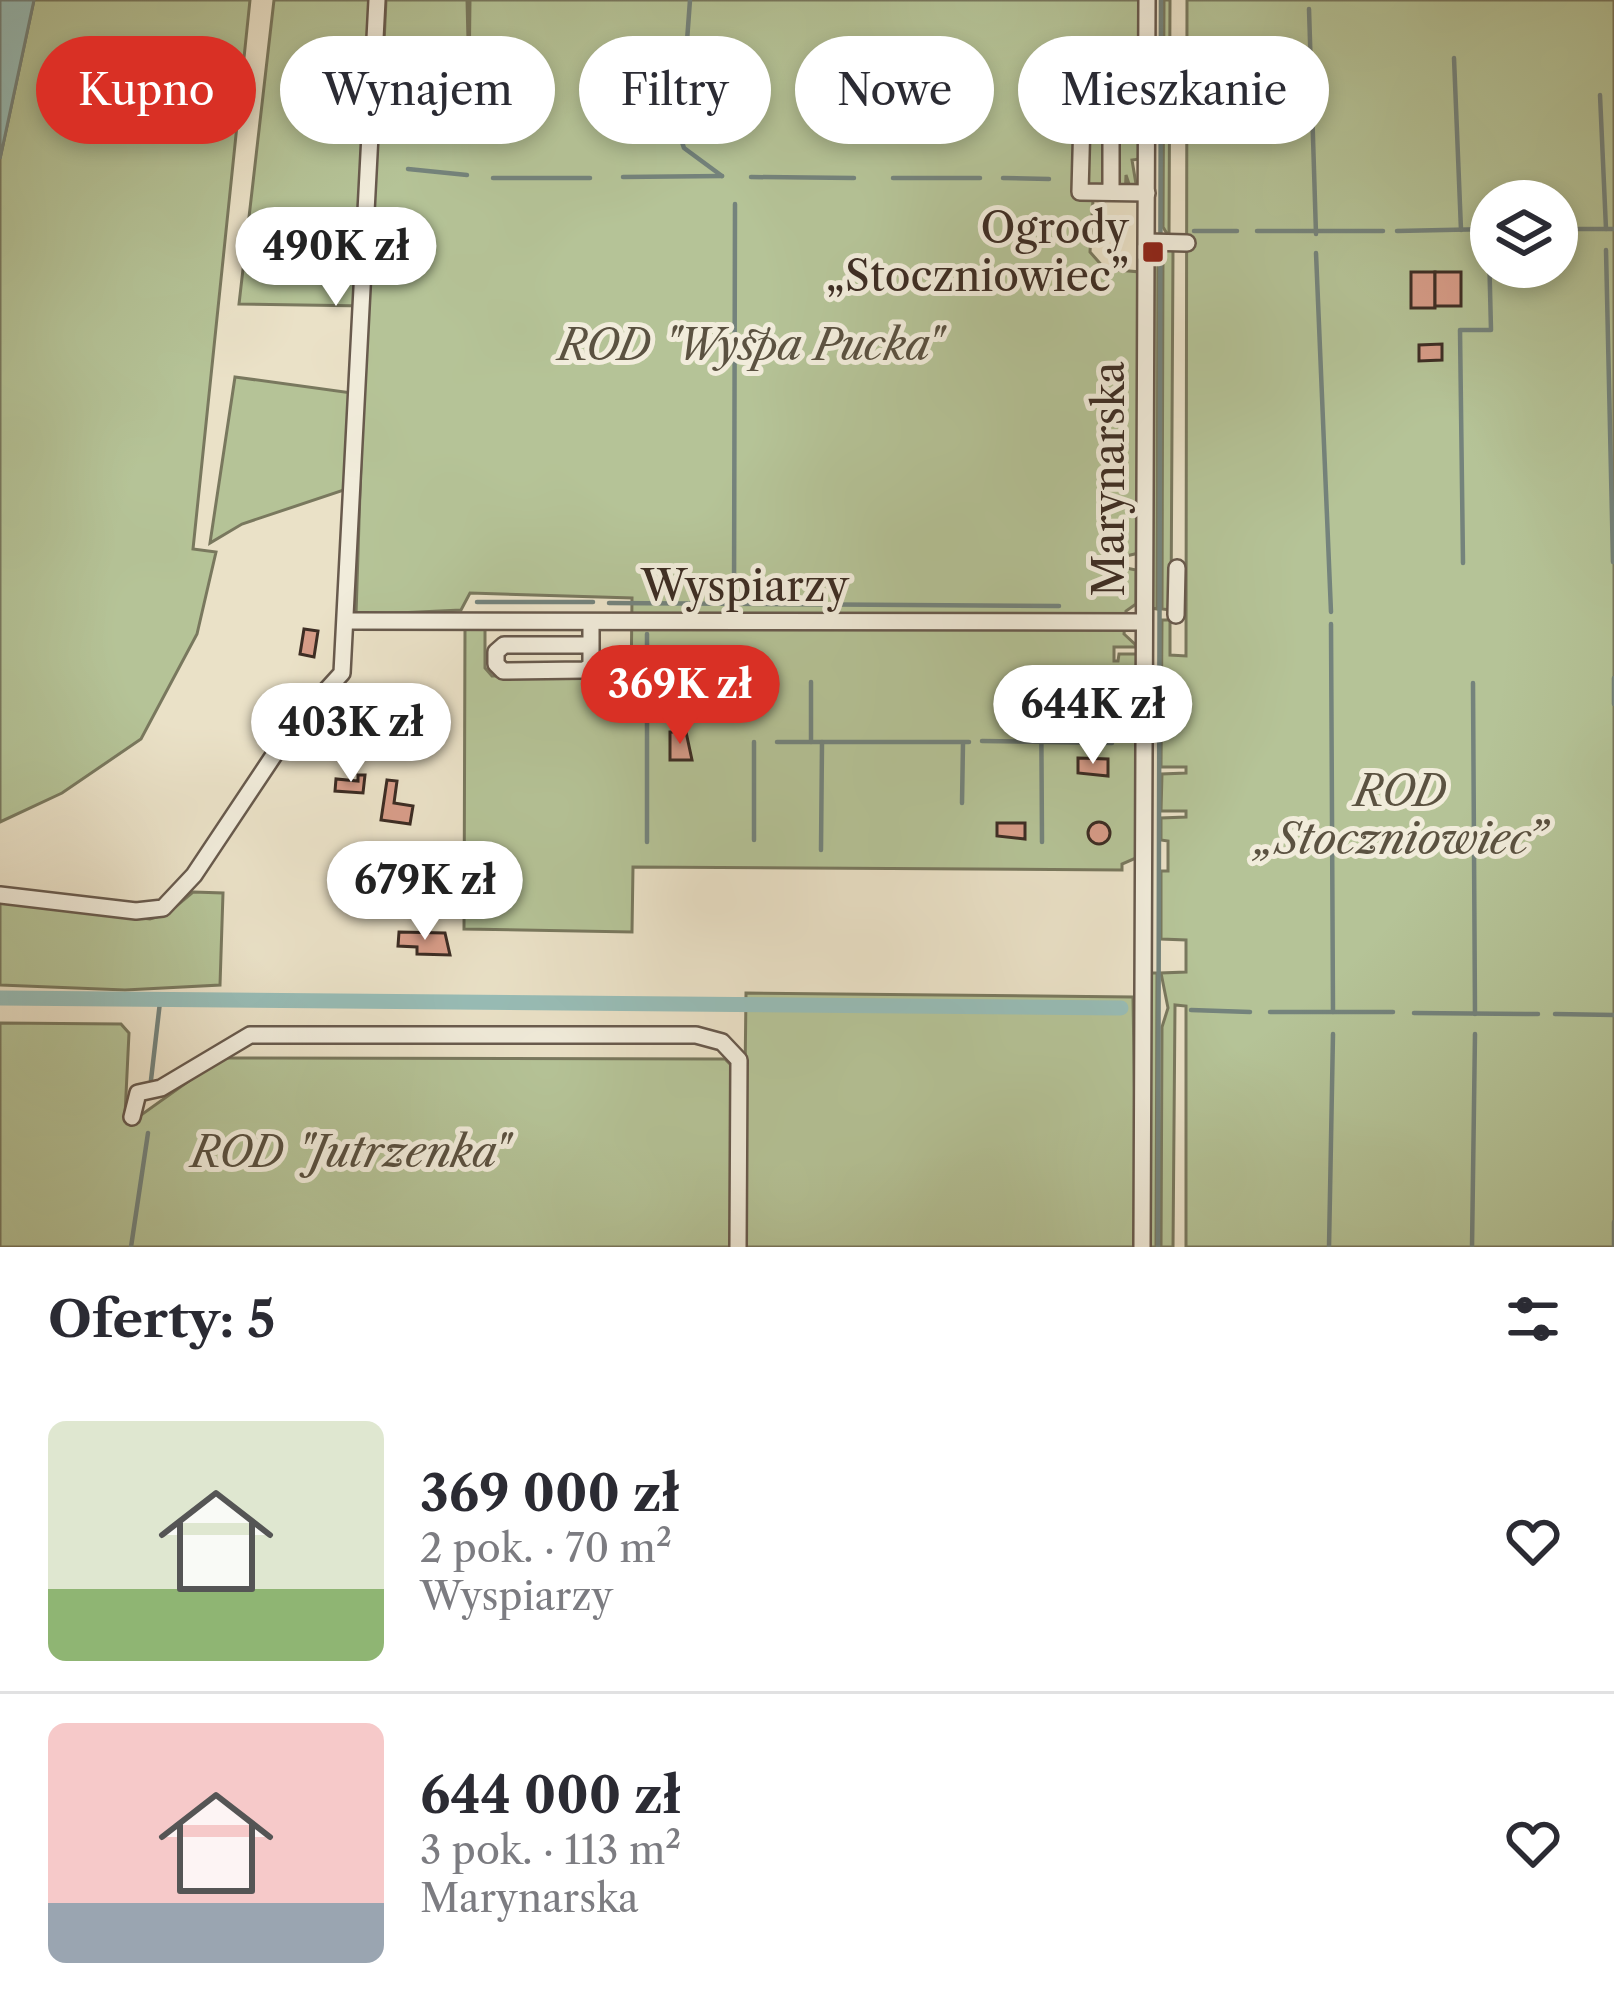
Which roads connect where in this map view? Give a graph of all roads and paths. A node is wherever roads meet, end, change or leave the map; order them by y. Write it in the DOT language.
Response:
graph roads {
  1 [pos="377,0"];
  2 [pos="1147,0"];
  3 [pos="1111,192"];
  4 [pos="1147,193"];
  5 [pos="1156,242"];
  6 [pos="1187,243"];
  7 [pos="1177,568"];
  8 [pos="1146,617"];
  9 [pos="346,621"];
  10 [pos="594,666"];
  11 [pos="0,895"];
  12 [pos="132,1117"];
  13 [pos="738,1247"];
  14 [pos="1142,1247"];
  1 -- 9 [label="street"];
  2 -- 4 [label="street, Marynarska"];
  3 -- 3 [label="street"];
  3 -- 4 [label="street"];
  4 -- 5 [label="street, Marynarska"];
  5 -- 6 [label="street"];
  5 -- 8 [label="street, Marynarska"];
  7 -- 8 [label="street, Wyspiarzy"];
  8 -- 9 [label="street, Wyspiarzy"];
  8 -- 14 [label="street, Marynarska"];
  9 -- 11 [label="street"];
  10 -- 10 [label="street"];
  12 -- 13 [label="street"];
}
